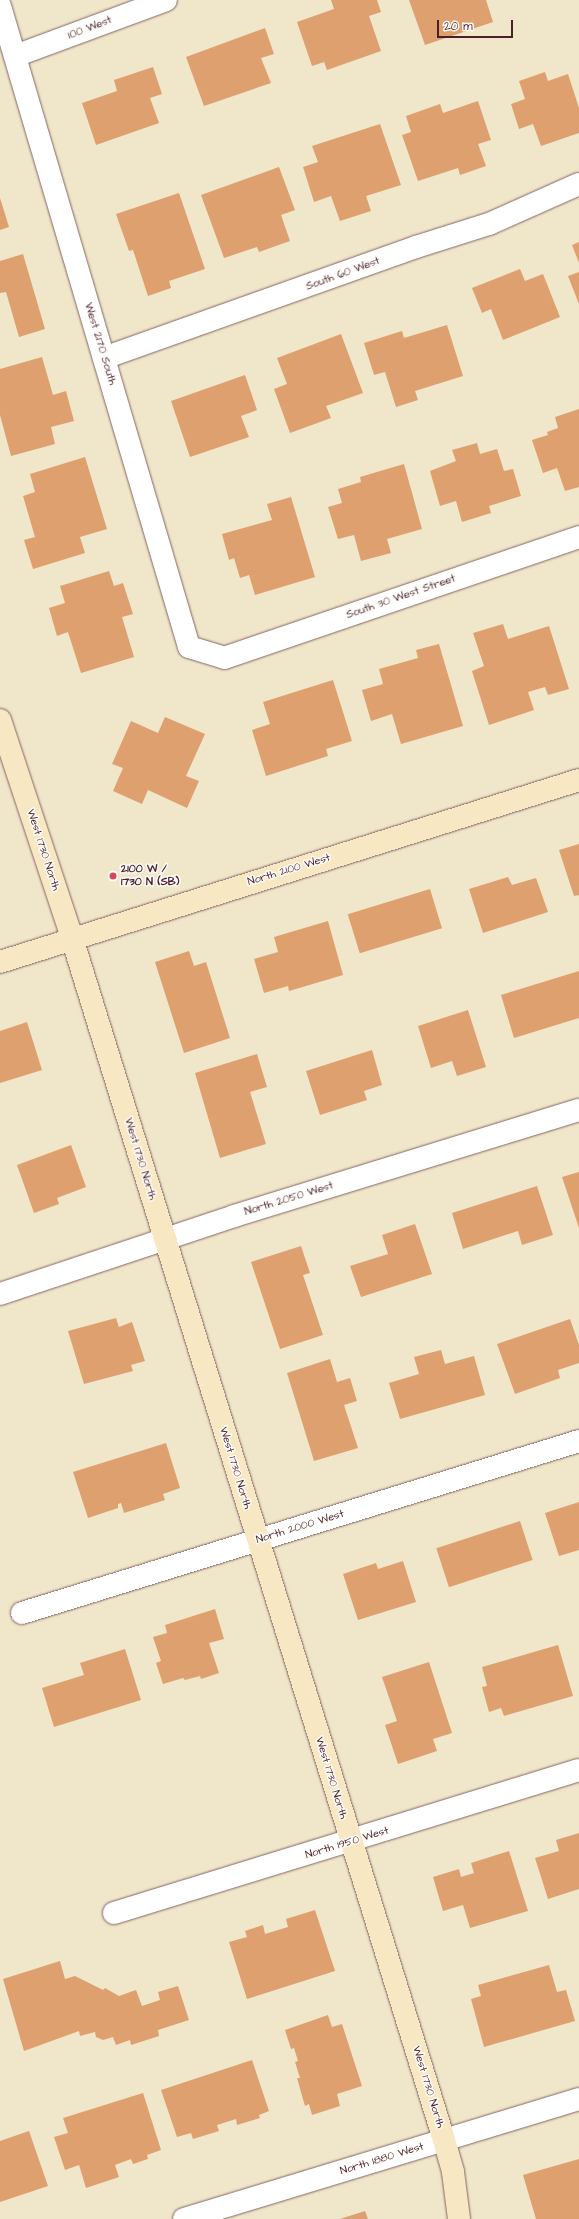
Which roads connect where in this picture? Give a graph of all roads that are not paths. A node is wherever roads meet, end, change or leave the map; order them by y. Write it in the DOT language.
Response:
graph roads {
  1 [pos="166,0"];
  2 [pos="0,6"];
  3 [pos="15,56"];
  4 [pos="579,184"];
  5 [pos="104,358"];
  6 [pos="579,537"];
  7 [pos="224,658"];
  8 [pos="0,720"];
  9 [pos="579,780"];
  10 [pos="72,938"];
  11 [pos="0,962"];
  12 [pos="579,1110"];
  13 [pos="165,1239"];
  14 [pos="0,1294"];
  15 [pos="579,1441"];
  16 [pos="257,1540"];
  17 [pos="22,1613"];
  18 [pos="579,1770"];
  19 [pos="351,1842"];
  20 [pos="114,1913"];
  21 [pos="579,2099"];
  22 [pos="444,2140"];
  23 [pos="184,2219"];
  24 [pos="459,2219"];
  1 -- 3 [label="street, 100 West"];
  2 -- 3 [label="street, West 2170 South"];
  3 -- 5 [label="street, West 2170 South"];
  4 -- 5 [label="street, South 60 West"];
  5 -- 7 [label="street, West 2170 South"];
  6 -- 7 [label="street, South 30 West Street"];
  8 -- 10 [label="street, West 1730 North"];
  9 -- 10 [label="street, North 2100 West"];
  10 -- 11 [label="street, North 2100 West"];
  10 -- 13 [label="street, West 1730 North"];
  12 -- 13 [label="street, North 2050 West"];
  13 -- 14 [label="street, North 2050 West"];
  13 -- 16 [label="street, West 1730 North"];
  15 -- 16 [label="street, North 2000 West"];
  16 -- 17 [label="street, North 2000 West"];
  16 -- 19 [label="street, West 1730 North"];
  18 -- 19 [label="street, North 1950 West"];
  19 -- 20 [label="street, North 1950 West"];
  19 -- 22 [label="street, West 1730 North"];
  21 -- 22 [label="street, North 1880 West"];
  22 -- 23 [label="street, North 1880 West"];
  22 -- 24 [label="street, West 1730 North"];
}
